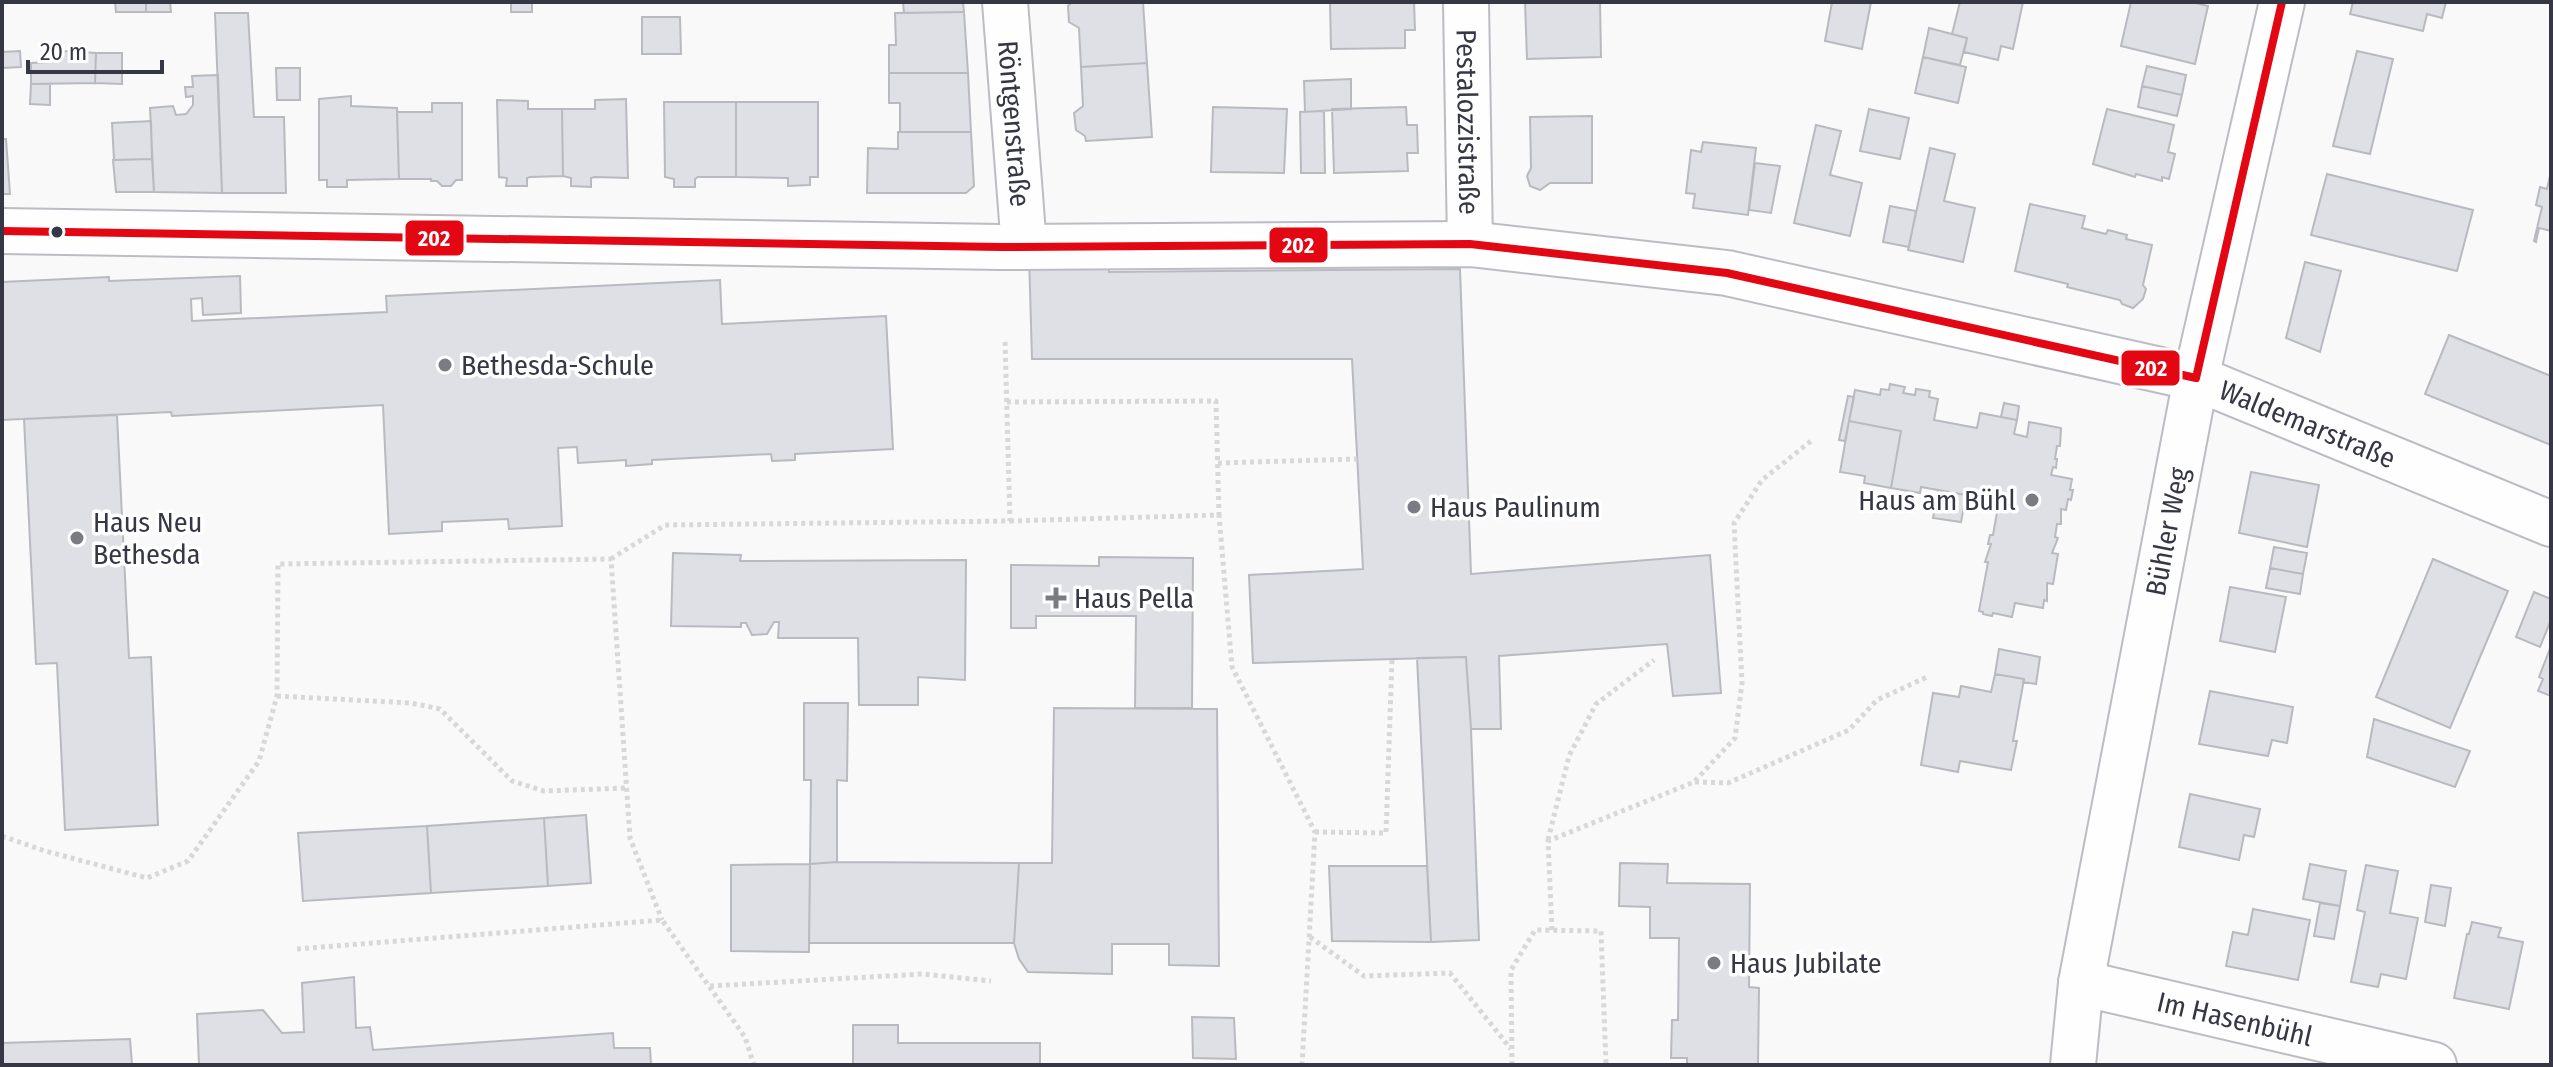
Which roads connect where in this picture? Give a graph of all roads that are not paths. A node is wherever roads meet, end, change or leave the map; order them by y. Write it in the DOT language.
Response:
graph roads {
  1 [pos="1005,2"];
  2 [pos="1466,2"];
  3 [pos="2282,2"];
  4 [pos="2,231"];
  5 [pos="1470,244"];
  6 [pos="1024,247"];
  7 [pos="2196,378"];
  8 [pos="2551,524"];
  9 [pos="2081,983"];
  10 [pos="2073,1065"];
  11 [pos="2434,1065"];
  1 -- 6 [label="street, Röntgenstraße"];
  2 -- 5 [label="street, Pestalozzistraße"];
  3 -- 7 [label="street, Bühler Weg"];
  4 -- 6 [label="street, Waldemarstraße"];
  5 -- 6 [label="street, Waldemarstraße"];
  5 -- 7 [label="street, Waldemarstraße"];
  7 -- 8 [label="street, Waldemarstraße"];
  7 -- 9 [label="street, Bühler Weg"];
  9 -- 10 [label="street, Bühler Weg"];
  9 -- 11 [label="street, Im Hasenbühl"];
}
